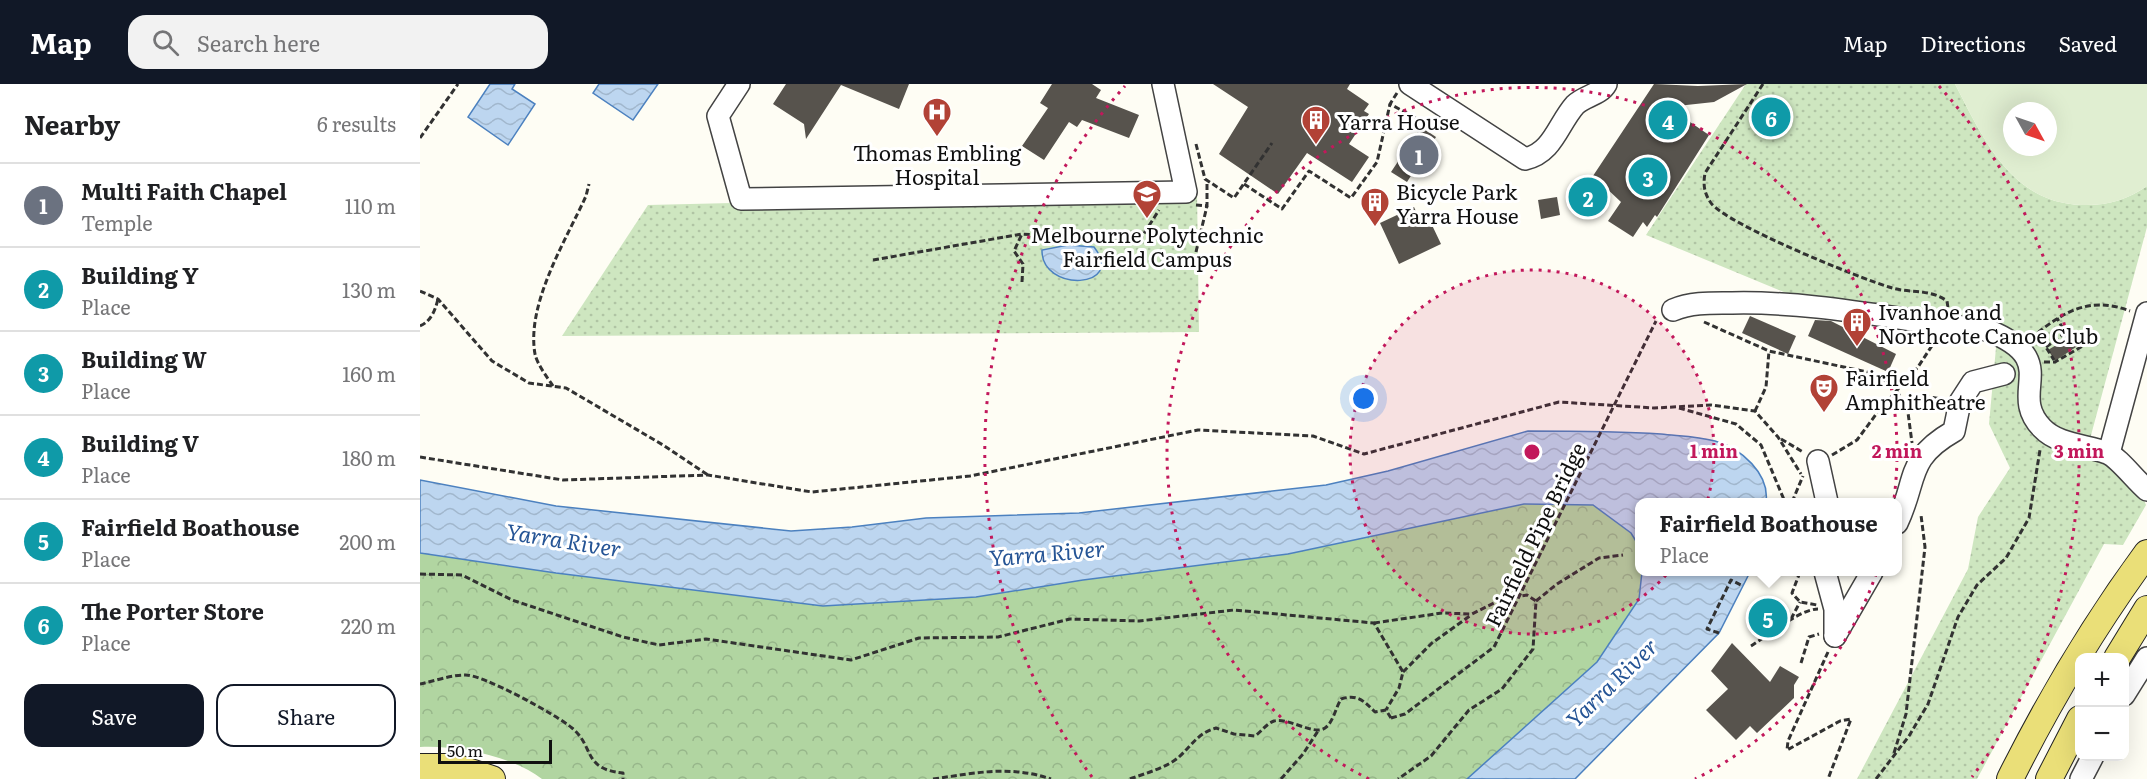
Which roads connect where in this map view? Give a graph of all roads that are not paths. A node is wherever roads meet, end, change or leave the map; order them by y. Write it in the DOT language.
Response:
graph roads {
  1 [pos="739,84"];
  2 [pos="1163,84"];
  3 [pos="1606,84"];
  4 [pos="1405,87"];
  5 [pos="2139,312"];
  6 [pos="1665,316"];
  7 [pos="2015,343"];
  8 [pos="2004,374"];
  9 [pos="2030,381"];
  10 [pos="2109,453"];
  11 [pos="1818,461"];
  12 [pos="2147,490"];
  13 [pos="1826,498"];
  14 [pos="1902,513"];
  15 [pos="2147,553"];
  16 [pos="1826,576"];
  17 [pos="1870,576"];
  18 [pos="2147,609"];
  19 [pos="2120,653"];
  20 [pos="2147,658"];
  21 [pos="2129,687"];
  22 [pos="2075,727"];
  23 [pos="2090,761"];
  24 [pos="420,767"];
  25 [pos="492,779"];
  26 [pos="2010,779"];
  27 [pos="2049,779"];
  28 [pos="2081,779"];
  1 -- 2 [label="street"];
  3 -- 4 [label="street"];
  5 -- 10 [label="street"];
  6 -- 7 [label="street"];
  7 -- 8 [label="street"];
  7 -- 9 [label="street"];
  8 -- 9 [label="street"];
  8 -- 14 [label="street"];
  9 -- 10 [label="street"];
  10 -- 12 [label="street"];
  11 -- 13 [label="street"];
  15 -- 26 [label="main road"];
  16 -- 17 [label="street"];
  18 -- 19 [label="main road"];
  20 -- 21 [label="street"];
  22 -- 27 [label="main road"];
  23 -- 28 [label="street"];
  24 -- 25 [label="main road"];
}
